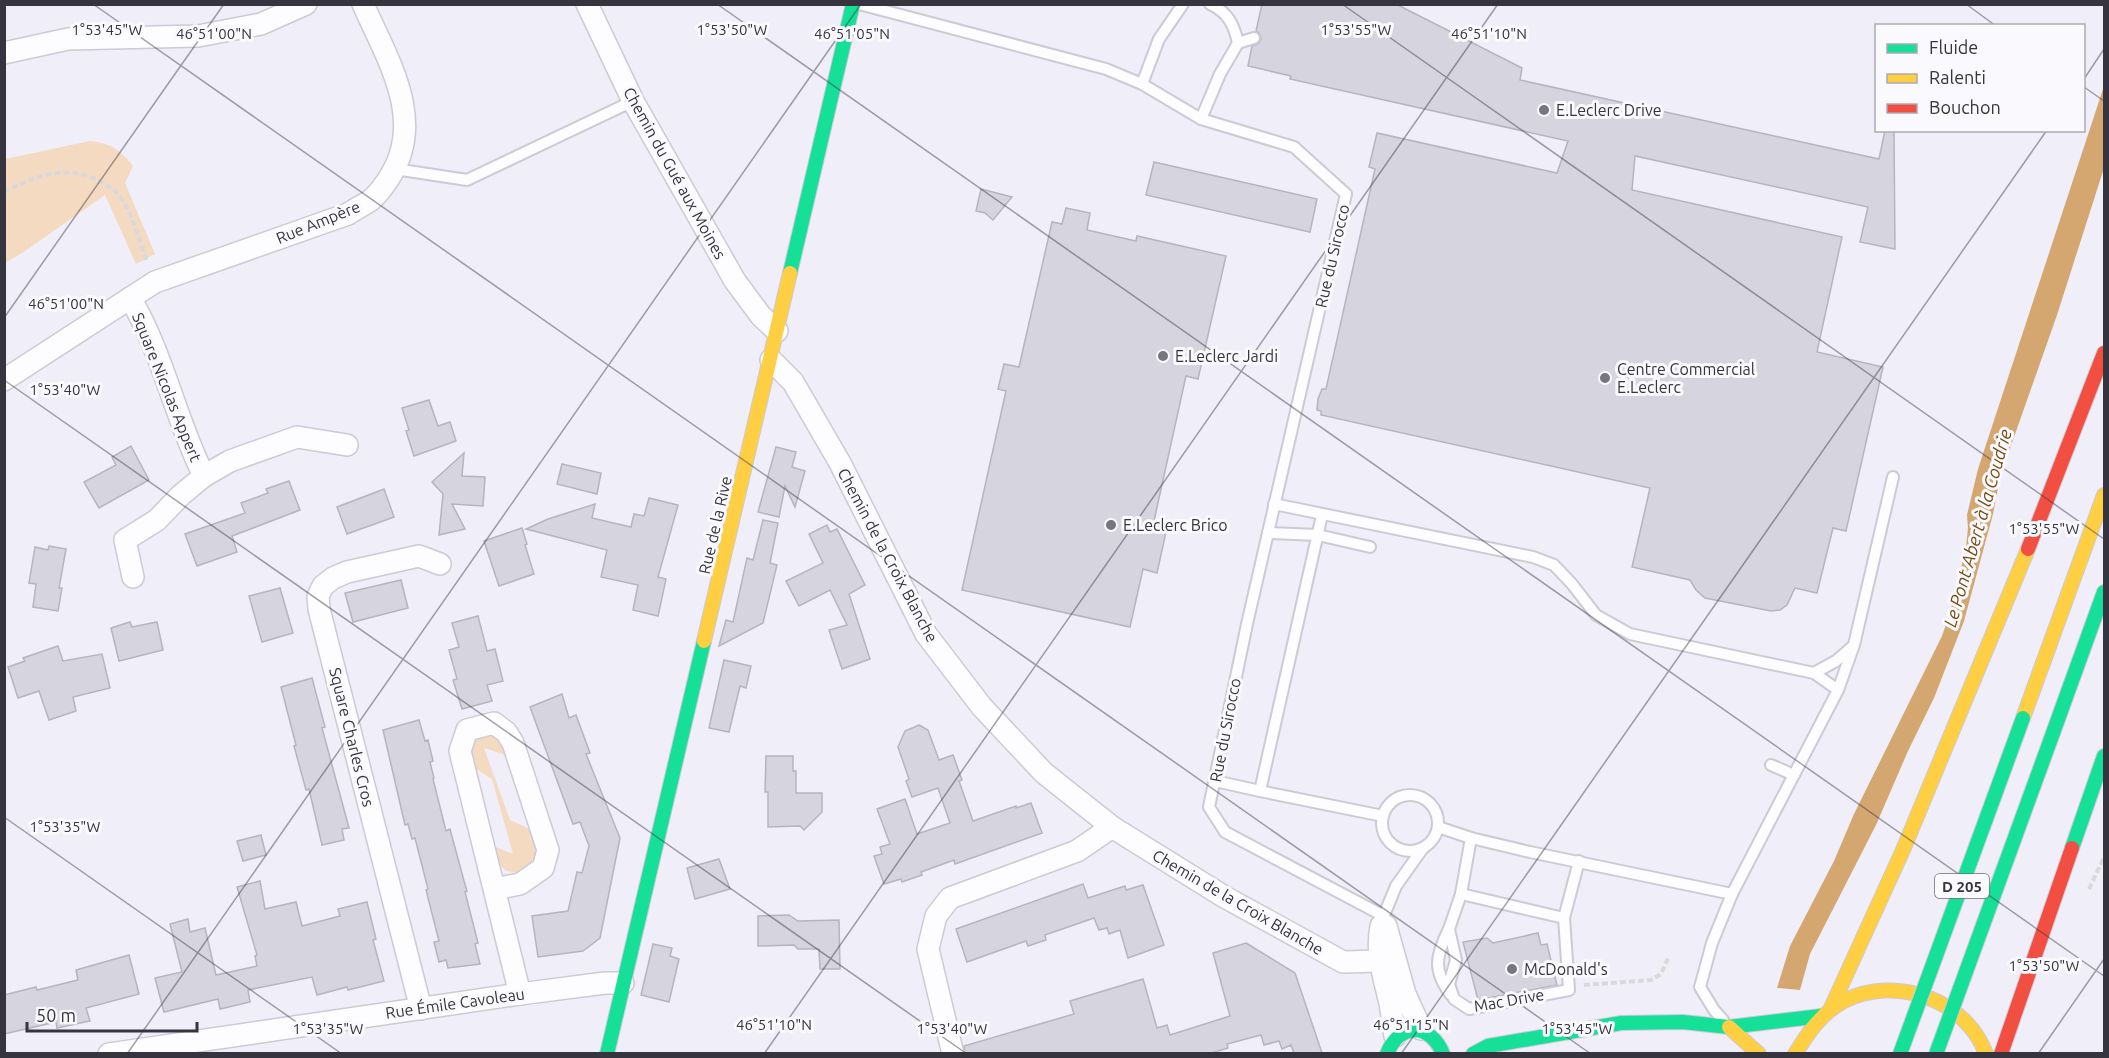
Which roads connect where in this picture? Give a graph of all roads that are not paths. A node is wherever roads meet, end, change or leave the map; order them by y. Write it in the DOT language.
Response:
graph roads {
  1 [pos="306,4"];
  2 [pos="363,4"];
  3 [pos="588,4"];
  4 [pos="853,4"];
  5 [pos="859,4"];
  6 [pos="1183,4"];
  7 [pos="1210,4"];
  8 [pos="1254,38"];
  9 [pos="1238,43"];
  10 [pos="4,53"];
  11 [pos="1142,84"];
  12 [pos="633,101"];
  13 [pos="1201,119"];
  14 [pos="395,169"];
  15 [pos="130,298"];
  16 [pos="777,331"];
  17 [pos="2104,353"];
  18 [pos="771,360"];
  19 [pos="4,380"];
  20 [pos="347,445"];
  21 [pos="204,476"];
  22 [pos="1893,477"];
  23 [pos="2104,495"];
  24 [pos="1274,504"];
  25 [pos="1322,515"];
  26 [pos="1268,533"];
  27 [pos="1318,535"];
  28 [pos="1370,547"];
  29 [pos="440,564"];
  30 [pos="133,577"];
  31 [pos="2104,592"];
  32 [pos="1854,645"];
  33 [pos="1814,673"];
  34 [pos="1838,690"];
  35 [pos="2104,756"];
  36 [pos="1771,765"];
  37 [pos="1794,775"];
  38 [pos="1215,781"];
  39 [pos="1260,792"];
  40 [pos="1383,816"];
  41 [pos="1438,826"];
  42 [pos="1112,827"];
  43 [pos="1471,838"];
  44 [pos="1424,848"];
  45 [pos="1580,861"];
  46 [pos="494,889"];
  47 [pos="1461,894"];
  48 [pos="1732,894"];
  49 [pos="1564,918"];
  50 [pos="1383,922"];
  51 [pos="1449,929"];
  52 [pos="1379,961"];
  53 [pos="623,983"];
  54 [pos="520,994"];
  55 [pos="1454,999"];
  56 [pos="421,1009"];
  57 [pos="1826,1012"];
  58 [pos="1729,1027"];
  59 [pos="1428,1034"];
  60 [pos="1469,1046"];
  61 [pos="1388,1048"];
  62 [pos="110,1053"];
  63 [pos="607,1053"];
  64 [pos="953,1053"];
  65 [pos="1443,1053"];
  66 [pos="1759,1053"];
  67 [pos="1795,1053"];
  68 [pos="1900,1053"];
  69 [pos="1936,1053"];
  70 [pos="1986,1053"];
  71 [pos="2001,1053"];
  1 -- 10 [label="street"];
  2 -- 14 [label="street, Rue Ampère"];
  3 -- 12 [label="street, Chemin du Gué aux Moines"];
  4 -- 16 [label="main road, Rue de la Rive"];
  5 -- 11 [label="lane, Rue du Sirocco"];
  6 -- 11 [label="lane"];
  7 -- 9 [label="lane"];
  8 -- 9 [label="lane"];
  9 -- 13 [label="lane"];
  11 -- 13 [label="lane, Rue du Sirocco"];
  12 -- 14 [label="lane"];
  12 -- 16 [label="street, Chemin du Gué aux Moines"];
  13 -- 24 [label="lane, Rue du Sirocco"];
  14 -- 15 [label="street, Rue Ampère"];
  15 -- 19 [label="street, Rue Ampère"];
  15 -- 21 [label="street, Square Nicolas Appert"];
  16 -- 18 [label="main road, Rue de la Rive"];
  17 -- 57 [label="main road"];
  18 -- 42 [label="street, Chemin de la Croix Blanche"];
  18 -- 53 [label="main road, Rue de la Rive"];
  20 -- 21 [label="street, Square Nicolas Appert"];
  21 -- 30 [label="street, Square Nicolas Appert"];
  22 -- 32 [label="lane"];
  23 -- 68 [label="main road, D 205, bridge"];
  24 -- 25 [label="lane"];
  24 -- 26 [label="lane, Rue du Sirocco"];
  25 -- 27 [label="lane"];
  25 -- 33 [label="lane"];
  26 -- 27 [label="lane"];
  26 -- 38 [label="lane, Rue du Sirocco"];
  27 -- 28 [label="lane"];
  27 -- 39 [label="lane"];
  29 -- 56 [label="street, Square Charles Cros"];
  31 -- 69 [label="main road, D 205, bridge"];
  32 -- 33 [label="lane"];
  32 -- 34 [label="lane"];
  33 -- 34 [label="lane"];
  34 -- 37 [label="lane"];
  35 -- 71 [label="main road"];
  36 -- 37 [label="lane"];
  37 -- 48 [label="lane"];
  38 -- 39 [label="lane"];
  38 -- 50 [label="lane, Rue du Sirocco"];
  39 -- 40 [label="lane"];
  40 -- 41 [label="lane"];
  40 -- 44 [label="lane"];
  41 -- 43 [label="lane"];
  41 -- 44 [label="lane"];
  42 -- 52 [label="street, Chemin de la Croix Blanche"];
  42 -- 64 [label="street"];
  43 -- 45 [label="lane"];
  43 -- 47 [label="lane"];
  44 -- 50 [label="lane"];
  45 -- 48 [label="lane"];
  45 -- 49 [label="lane"];
  46 -- 46 [label="street"];
  46 -- 54 [label="street"];
  47 -- 49 [label="lane"];
  47 -- 51 [label="lane"];
  48 -- 58 [label="lane"];
  49 -- 55 [label="lane, Mac Drive"];
  50 -- 52 [label="street"];
  50 -- 59 [label="street"];
  51 -- 55 [label="lane, Mac Drive"];
  51 -- 55 [label="lane"];
  52 -- 61 [label="street"];
  53 -- 54 [label="street, Rue Émile Cavoleau"];
  53 -- 63 [label="main road, Rue de la Rive"];
  54 -- 56 [label="street, Rue Émile Cavoleau"];
  56 -- 62 [label="street, Rue Émile Cavoleau"];
  57 -- 58 [label="main road"];
  57 -- 67 [label="main road"];
  57 -- 70 [label="main road"];
  58 -- 60 [label="main road"];
  58 -- 66 [label="main road"];
  59 -- 60 [label="main road"];
  59 -- 61 [label="main road"];
  59 -- 65 [label="main road"];
}
